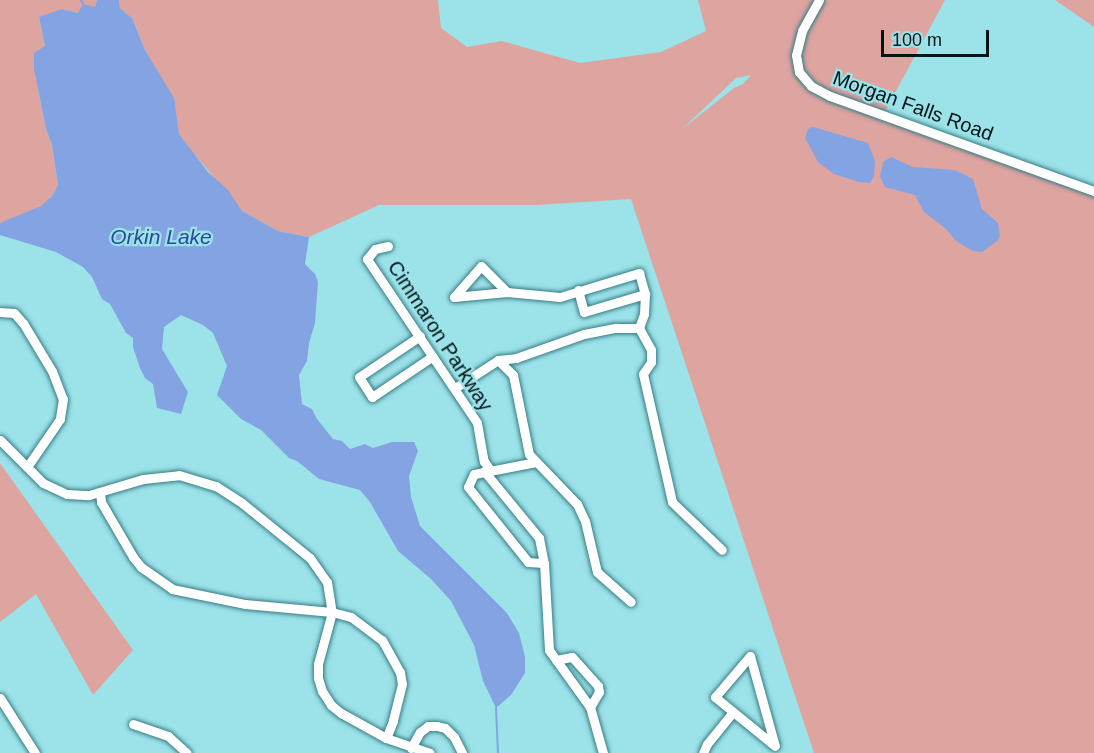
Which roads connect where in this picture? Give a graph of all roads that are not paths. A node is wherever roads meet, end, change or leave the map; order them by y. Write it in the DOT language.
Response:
graph roads {
  1 [pos="819,0"];
  2 [pos="1094,191"];
  3 [pos="388,246"];
  4 [pos="578,291"];
  5 [pos="507,292"];
  6 [pos="645,294"];
  7 [pos="0,312"];
  8 [pos="639,328"];
  9 [pos="420,336"];
  10 [pos="433,356"];
  11 [pos="498,360"];
  12 [pos="455,388"];
  13 [pos="0,440"];
  14 [pos="536,462"];
  15 [pos="27,467"];
  16 [pos="487,471"];
  17 [pos="100,492"];
  18 [pos="722,550"];
  19 [pos="544,563"];
  20 [pos="631,602"];
  21 [pos="332,612"];
  22 [pos="556,660"];
  23 [pos="0,698"];
  24 [pos="590,707"];
  25 [pos="733,712"];
  26 [pos="133,724"];
  27 [pos="386,738"];
  28 [pos="411,748"];
  29 [pos="35,753"];
  30 [pos="187,753"];
  31 [pos="430,753"];
  32 [pos="462,753"];
  33 [pos="603,753"];
  34 [pos="703,753"];
  1 -- 2 [label="street, Morgan Falls Road"];
  3 -- 9 [label="street, Cimmaron Parkway"];
  4 -- 5 [label="street"];
  4 -- 6 [label="street"];
  4 -- 6 [label="street"];
  5 -- 5 [label="street"];
  6 -- 8 [label="street"];
  7 -- 15 [label="street"];
  8 -- 11 [label="street"];
  8 -- 18 [label="street"];
  9 -- 10 [label="street, Cimmaron Parkway"];
  9 -- 10 [label="street"];
  10 -- 12 [label="street, Cimmaron Parkway"];
  11 -- 12 [label="street"];
  11 -- 14 [label="street"];
  12 -- 16 [label="street, Cimmaron Parkway"];
  13 -- 15 [label="street"];
  14 -- 16 [label="street"];
  14 -- 20 [label="street"];
  15 -- 17 [label="street"];
  16 -- 19 [label="street"];
  16 -- 19 [label="street"];
  17 -- 21 [label="street"];
  17 -- 21 [label="street"];
  19 -- 22 [label="street"];
  21 -- 27 [label="street"];
  21 -- 27 [label="street"];
  22 -- 24 [label="street"];
  22 -- 24 [label="street"];
  23 -- 29 [label="street"];
  24 -- 33 [label="street"];
  25 -- 25 [label="street"];
  25 -- 34 [label="street"];
  26 -- 30 [label="street"];
  27 -- 28 [label="street"];
  28 -- 31 [label="street"];
  28 -- 32 [label="street"];
}
